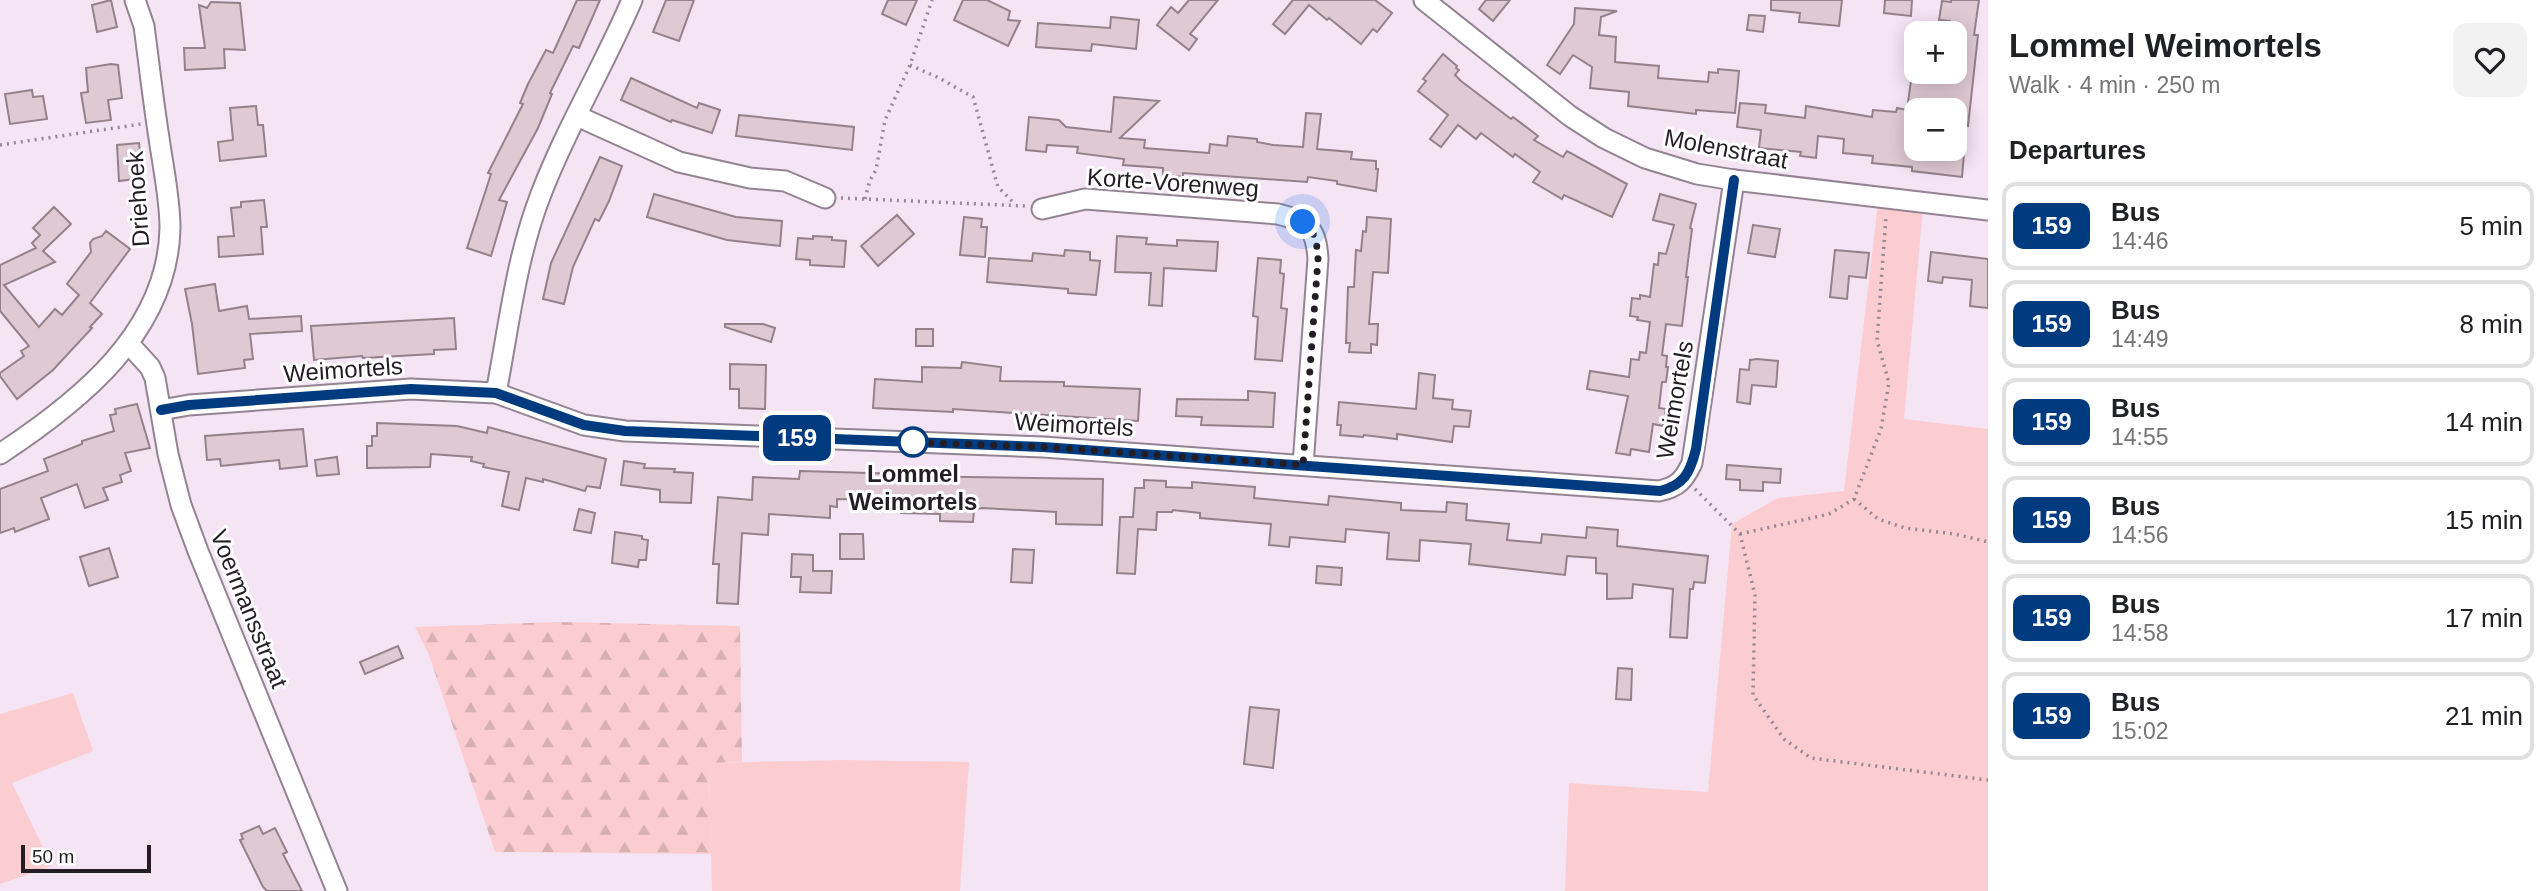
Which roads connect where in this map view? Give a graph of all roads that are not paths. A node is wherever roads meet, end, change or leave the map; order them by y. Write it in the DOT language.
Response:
graph roads {
  1 [pos="135,0"];
  2 [pos="632,0"];
  3 [pos="1424,0"];
  4 [pos="577,116"];
  5 [pos="1734,180"];
  6 [pos="825,198"];
  7 [pos="1987,203"];
  8 [pos="1042,208"];
  9 [pos="129,344"];
  10 [pos="496,393"];
  11 [pos="161,410"];
  12 [pos="0,454"];
  13 [pos="1303,465"];
  14 [pos="337,891"];
  1 -- 9 [label="street, Driehoek"];
  2 -- 4 [label="street"];
  3 -- 5 [label="street, Molenstraat"];
  4 -- 6 [label="street"];
  4 -- 10 [label="street"];
  5 -- 7 [label="street, Molenstraat"];
  5 -- 13 [label="street, Weimortels"];
  8 -- 13 [label="street, Korte-Vorenweg"];
  9 -- 11 [label="street, Voermansstraat"];
  9 -- 12 [label="street, Driehoek"];
  10 -- 11 [label="street, Weimortels"];
  10 -- 13 [label="street, Weimortels"];
  11 -- 14 [label="street, Voermansstraat"];
}
